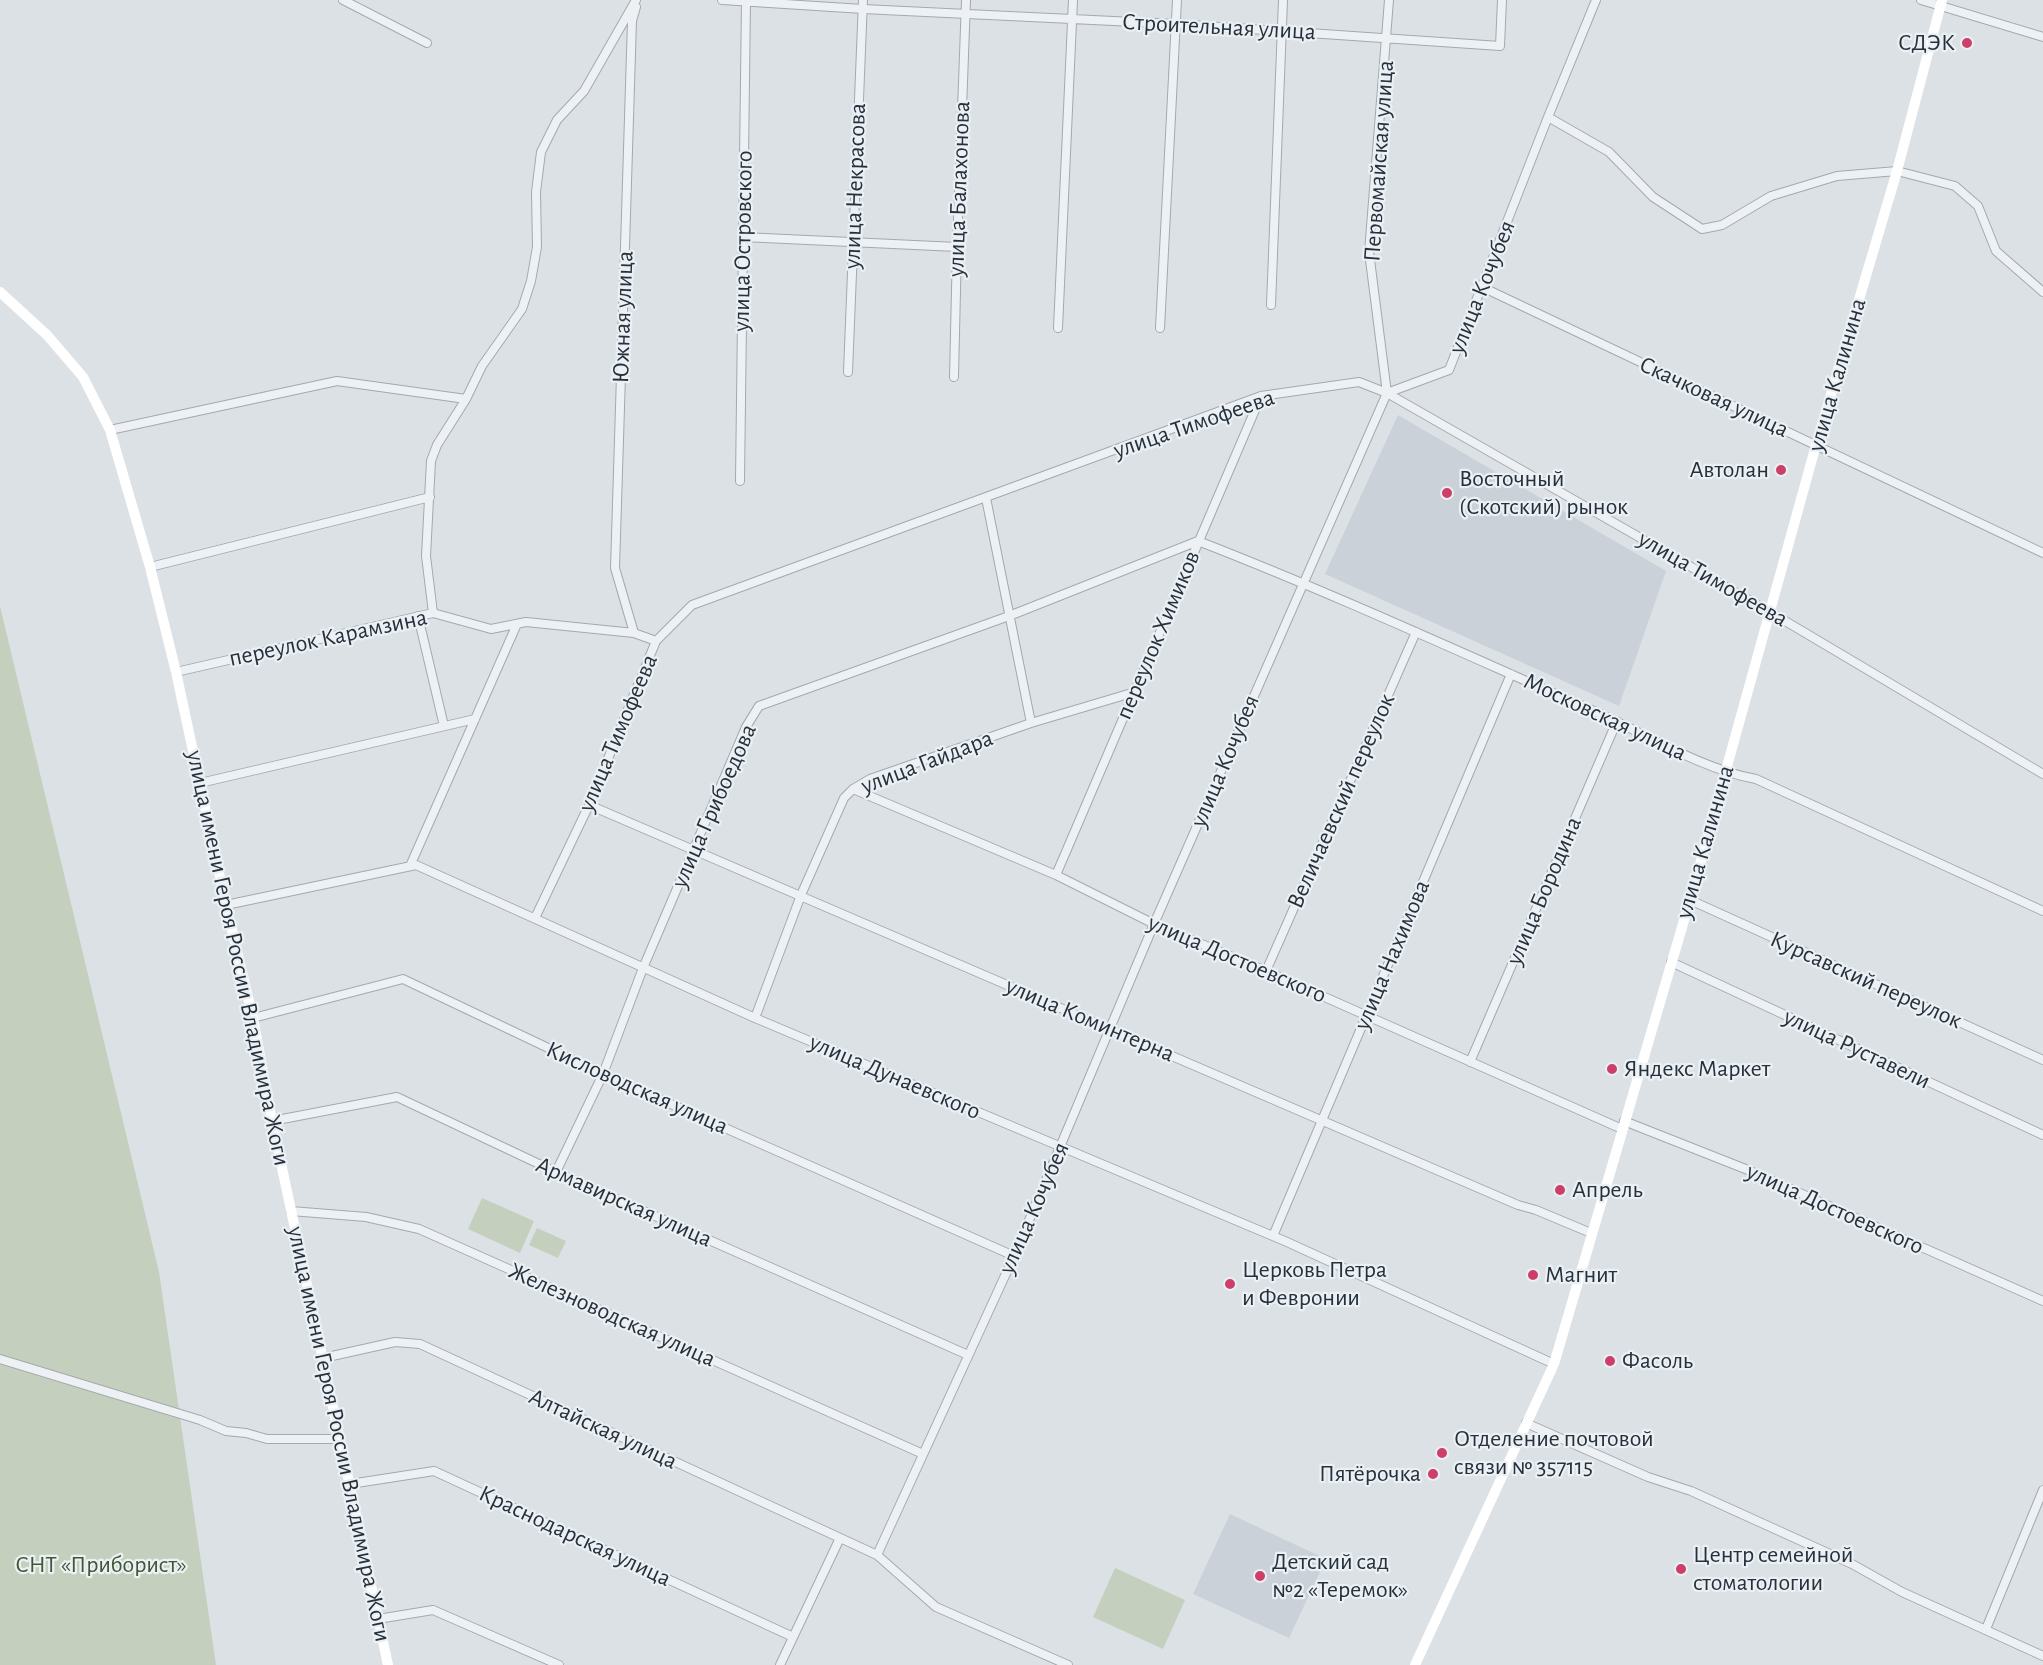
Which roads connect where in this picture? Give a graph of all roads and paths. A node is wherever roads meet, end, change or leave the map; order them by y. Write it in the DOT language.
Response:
graph roads {
  1 [pos="343,0"];
  2 [pos="637,0"];
  3 [pos="722,0"];
  4 [pos="863,0"];
  5 [pos="966,0"];
  6 [pos="1073,0"];
  7 [pos="1177,0"];
  8 [pos="1283,0"];
  9 [pos="1389,0"];
  10 [pos="1502,0"];
  11 [pos="1596,0"];
  12 [pos="1921,0"];
  13 [pos="746,1"];
  14 [pos="1941,3"];
  15 [pos="862,9"];
  16 [pos="966,13"];
  17 [pos="1072,18"];
  18 [pos="1176,24"];
  19 [pos="1281,30"];
  20 [pos="1387,37"];
  21 [pos="2043,37"];
  22 [pos="427,43"];
  23 [pos="1548,117"];
  24 [pos="1897,171"];
  25 [pos="743,237"];
  26 [pos="853,242"];
  27 [pos="957,247"];
  28 [pos="1482,287"];
  29 [pos="0,292"];
  30 [pos="2043,292"];
  31 [pos="1270,304"];
  32 [pos="1058,328"];
  33 [pos="1160,328"];
  34 [pos="848,372"];
  35 [pos="954,377"];
  36 [pos="1387,393"];
  37 [pos="1261,396"];
  38 [pos="466,399"];
  39 [pos="110,430"];
  40 [pos="1816,445"];
  41 [pos="740,481"];
  42 [pos="430,497"];
  43 [pos="986,498"];
  44 [pos="1198,541"];
  45 [pos="2043,554"];
  46 [pos="150,567"];
  47 [pos="1303,582"];
  48 [pos="1770,612"];
  49 [pos="433,613"];
  50 [pos="418,616"];
  51 [pos="1009,616"];
  52 [pos="517,624"];
  53 [pos="1416,632"];
  54 [pos="634,633"];
  55 [pos="656,641"];
  56 [pos="176,672"];
  57 [pos="1511,674"];
  58 [pos="1135,692"];
  59 [pos="475,719"];
  60 [pos="1617,721"];
  61 [pos="1031,723"];
  62 [pos="444,726"];
  63 [pos="1725,770"];
  64 [pos="2043,774"];
  65 [pos="200,783"];
  66 [pos="853,789"];
  67 [pos="590,805"];
  68 [pos="695,851"];
  69 [pos="410,866"];
  70 [pos="1056,875"];
  71 [pos="801,895"];
  72 [pos="1690,900"];
  73 [pos="226,905"];
  74 [pos="2043,911"];
  75 [pos="535,918"];
  76 [pos="1154,924"];
  77 [pos="1671,962"];
  78 [pos="643,968"];
  79 [pos="1266,971"];
  80 [pos="1367,1015"];
  81 [pos="253,1018"];
  82 [pos="755,1018"];
  83 [pos="1110,1030"];
  84 [pos="2043,1060"];
  85 [pos="1470,1062"];
  86 [pos="603,1074"];
  87 [pos="1322,1120"];
  88 [pos="272,1121"];
  89 [pos="1623,1125"];
  90 [pos="2043,1135"];
  91 [pos="1062,1147"];
  92 [pos="556,1172"];
  93 [pos="291,1210"];
  94 [pos="1591,1233"];
  95 [pos="1273,1236"];
  96 [pos="1014,1256"];
  97 [pos="2043,1302"];
  98 [pos="968,1355"];
  99 [pos="323,1358"];
  100 [pos="0,1359"];
  101 [pos="1554,1364"];
  102 [pos="1526,1423"];
  103 [pos="340,1439"];
  104 [pos="923,1454"];
  105 [pos="350,1484"];
  106 [pos="2043,1490"];
  107 [pos="840,1538"];
  108 [pos="877,1555"];
  109 [pos="378,1619"];
  110 [pos="1986,1629"];
  111 [pos="793,1637"];
  112 [pos="2043,1656"];
  113 [pos="388,1665"];
  114 [pos="559,1665"];
  115 [pos="780,1665"];
  116 [pos="1068,1665"];
  117 [pos="1415,1665"];
  1 -- 22 [label="street"];
  2 -- 38 [label="street"];
  2 -- 54 [label="street, Южная улица"];
  3 -- 13 [label="street, Строительная улица"];
  4 -- 15 [label="street, улица Некрасова"];
  5 -- 16 [label="street, улица Балахонова"];
  6 -- 17 [label="street"];
  7 -- 18 [label="street"];
  8 -- 19 [label="street"];
  9 -- 20 [label="street, Первомайская улица"];
  10 -- 20 [label="street, Строительная улица"];
  11 -- 23 [label="street, улица Кочубея"];
  12 -- 14 [label="street"];
  13 -- 15 [label="street, Строительная улица"];
  13 -- 25 [label="street, улица Островского"];
  14 -- 21 [label="street"];
  14 -- 24 [label="main road, улица Калинина"];
  15 -- 16 [label="street, Строительная улица"];
  15 -- 26 [label="street, улица Некрасова"];
  16 -- 17 [label="street, Строительная улица"];
  16 -- 27 [label="street, улица Балахонова"];
  17 -- 18 [label="street, Строительная улица"];
  17 -- 32 [label="street"];
  18 -- 19 [label="street, Строительная улица"];
  18 -- 33 [label="street"];
  19 -- 20 [label="street, Строительная улица"];
  19 -- 31 [label="street"];
  20 -- 36 [label="street, Первомайская улица"];
  23 -- 24 [label="street"];
  23 -- 28 [label="street, улица Кочубея"];
  24 -- 30 [label="street"];
  24 -- 40 [label="main road, улица Калинина"];
  25 -- 26 [label="street"];
  25 -- 41 [label="street, улица Островского"];
  26 -- 27 [label="street"];
  26 -- 34 [label="street, улица Некрасова"];
  27 -- 35 [label="street, улица Балахонова"];
  28 -- 36 [label="street, улица Кочубея"];
  28 -- 40 [label="street, Скачковая улица"];
  29 -- 39 [label="main road, улица имени Героя России Владимира Жоги"];
  36 -- 37 [label="street, улица Тимофеева"];
  36 -- 47 [label="street, улица Кочубея"];
  36 -- 48 [label="street, улица Тимофеева"];
  37 -- 43 [label="street, улица Тимофеева"];
  37 -- 44 [label="street, переулок Химиков"];
  38 -- 39 [label="street"];
  38 -- 42 [label="street"];
  39 -- 46 [label="main road, улица имени Героя России Владимира Жоги"];
  40 -- 45 [label="street, Скачковая улица"];
  40 -- 48 [label="main road, улица Калинина"];
  42 -- 46 [label="street"];
  42 -- 49 [label="street"];
  43 -- 51 [label="street"];
  43 -- 55 [label="street, улица Тимофеева"];
  44 -- 47 [label="street, Московская улица"];
  44 -- 51 [label="street, улица Грибоедова"];
  44 -- 58 [label="street, переулок Химиков"];
  46 -- 56 [label="main road, улица имени Героя России Владимира Жоги"];
  47 -- 53 [label="street, Московская улица"];
  47 -- 76 [label="street, улица Кочубея"];
  48 -- 63 [label="main road, улица Калинина"];
  48 -- 64 [label="street, улица Тимофеева"];
  49 -- 50 [label="street, переулок Карамзина"];
  49 -- 52 [label="street, переулок Карамзина"];
  50 -- 56 [label="street, переулок Карамзина"];
  50 -- 62 [label="street"];
  51 -- 61 [label="street"];
  51 -- 68 [label="street, улица Грибоедова"];
  52 -- 54 [label="street, переулок Карамзина"];
  52 -- 59 [label="street"];
  53 -- 57 [label="street, Московская улица"];
  53 -- 79 [label="street, Величаевский переулок"];
  54 -- 55 [label="street, переулок Карамзина"];
  55 -- 67 [label="street, улица Тимофеева"];
  56 -- 65 [label="main road, улица имени Героя России Владимира Жоги"];
  57 -- 60 [label="street, Московская улица"];
  57 -- 80 [label="street, улица Нахимова"];
  58 -- 61 [label="street, улица Гайдара"];
  58 -- 70 [label="street, переулок Химиков"];
  59 -- 62 [label="street"];
  59 -- 69 [label="street"];
  60 -- 63 [label="street, Московская улица"];
  60 -- 85 [label="street, улица Бородина"];
  61 -- 66 [label="street, улица Гайдара"];
  62 -- 65 [label="street"];
  63 -- 72 [label="main road, улица Калинина"];
  63 -- 74 [label="street, Московская улица"];
  65 -- 73 [label="main road, улица имени Героя России Владимира Жоги"];
  66 -- 70 [label="street, улица Достоевского"];
  66 -- 71 [label="street, улица Гайдара"];
  67 -- 68 [label="street, улица Коминтерна"];
  67 -- 75 [label="street, улица Тимофеева"];
  68 -- 71 [label="street, улица Коминтерна"];
  68 -- 78 [label="street, улица Грибоедова"];
  69 -- 73 [label="street, улица Дунаевского"];
  69 -- 75 [label="street, улица Дунаевского"];
  70 -- 76 [label="street, улица Достоевского"];
  71 -- 82 [label="street, улица Гайдара"];
  71 -- 83 [label="street, улица Коминтерна"];
  72 -- 77 [label="main road, улица Калинина"];
  72 -- 84 [label="street, Курсавский переулок"];
  73 -- 81 [label="main road, улица имени Героя России Владимира Жоги"];
  75 -- 78 [label="street, улица Дунаевского"];
  76 -- 79 [label="street, улица Достоевского"];
  76 -- 83 [label="street, улица Кочубея"];
  77 -- 89 [label="main road, улица Калинина"];
  77 -- 90 [label="street, улица Руставели"];
  78 -- 82 [label="street, улица Дунаевского"];
  78 -- 86 [label="street, улица Грибоедова"];
  79 -- 80 [label="street, улица Достоевского"];
  80 -- 85 [label="street, улица Достоевского"];
  80 -- 87 [label="street, улица Нахимова"];
  81 -- 86 [label="street, Кисловодская улица"];
  81 -- 88 [label="main road, улица имени Героя России Владимира Жоги"];
  82 -- 91 [label="street, улица Дунаевского"];
  83 -- 87 [label="street, улица Коминтерна"];
  83 -- 91 [label="street, улица Кочубея"];
  85 -- 89 [label="street, улица Достоевского"];
  86 -- 92 [label="street, улица Грибоедова"];
  86 -- 96 [label="street, Кисловодская улица"];
  87 -- 94 [label="street, улица Коминтерна"];
  87 -- 95 [label="street, улица Нахимова"];
  88 -- 92 [label="street, Армавирская улица"];
  88 -- 93 [label="main road, улица имени Героя России Владимира Жоги"];
  89 -- 94 [label="main road, улица Калинина"];
  89 -- 97 [label="street, улица Достоевского"];
  91 -- 95 [label="street, улица Дунаевского"];
  91 -- 96 [label="street, улица Кочубея"];
  92 -- 98 [label="street, Армавирская улица"];
  93 -- 99 [label="main road, улица имени Героя России Владимира Жоги"];
  93 -- 104 [label="street, Железноводская улица"];
  94 -- 101 [label="main road, улица Калинина"];
  95 -- 101 [label="street, улица Дунаевского"];
  96 -- 98 [label="street, улица Кочубея"];
  98 -- 104 [label="street, улица Кочубея"];
  99 -- 103 [label="main road, улица имени Героя России Владимира Жоги"];
  99 -- 107 [label="street, Алтайская улица"];
  100 -- 103 [label="street"];
  101 -- 102 [label="main road, улица Калинина"];
  102 -- 110 [label="street"];
  102 -- 117 [label="main road, улица Калинина"];
  103 -- 105 [label="main road, улица имени Героя России Владимира Жоги"];
  104 -- 108 [label="street, улица Кочубея"];
  105 -- 109 [label="main road, улица имени Героя России Владимира Жоги"];
  105 -- 111 [label="street, Краснодарская улица"];
  106 -- 110 [label="street"];
  107 -- 108 [label="street, Алтайская улица"];
  107 -- 111 [label="street"];
  108 -- 116 [label="street, Алтайская улица"];
  109 -- 113 [label="main road, улица имени Героя России Владимира Жоги"];
  109 -- 114 [label="street"];
  110 -- 112 [label="street"];
  111 -- 115 [label="street"];
}
